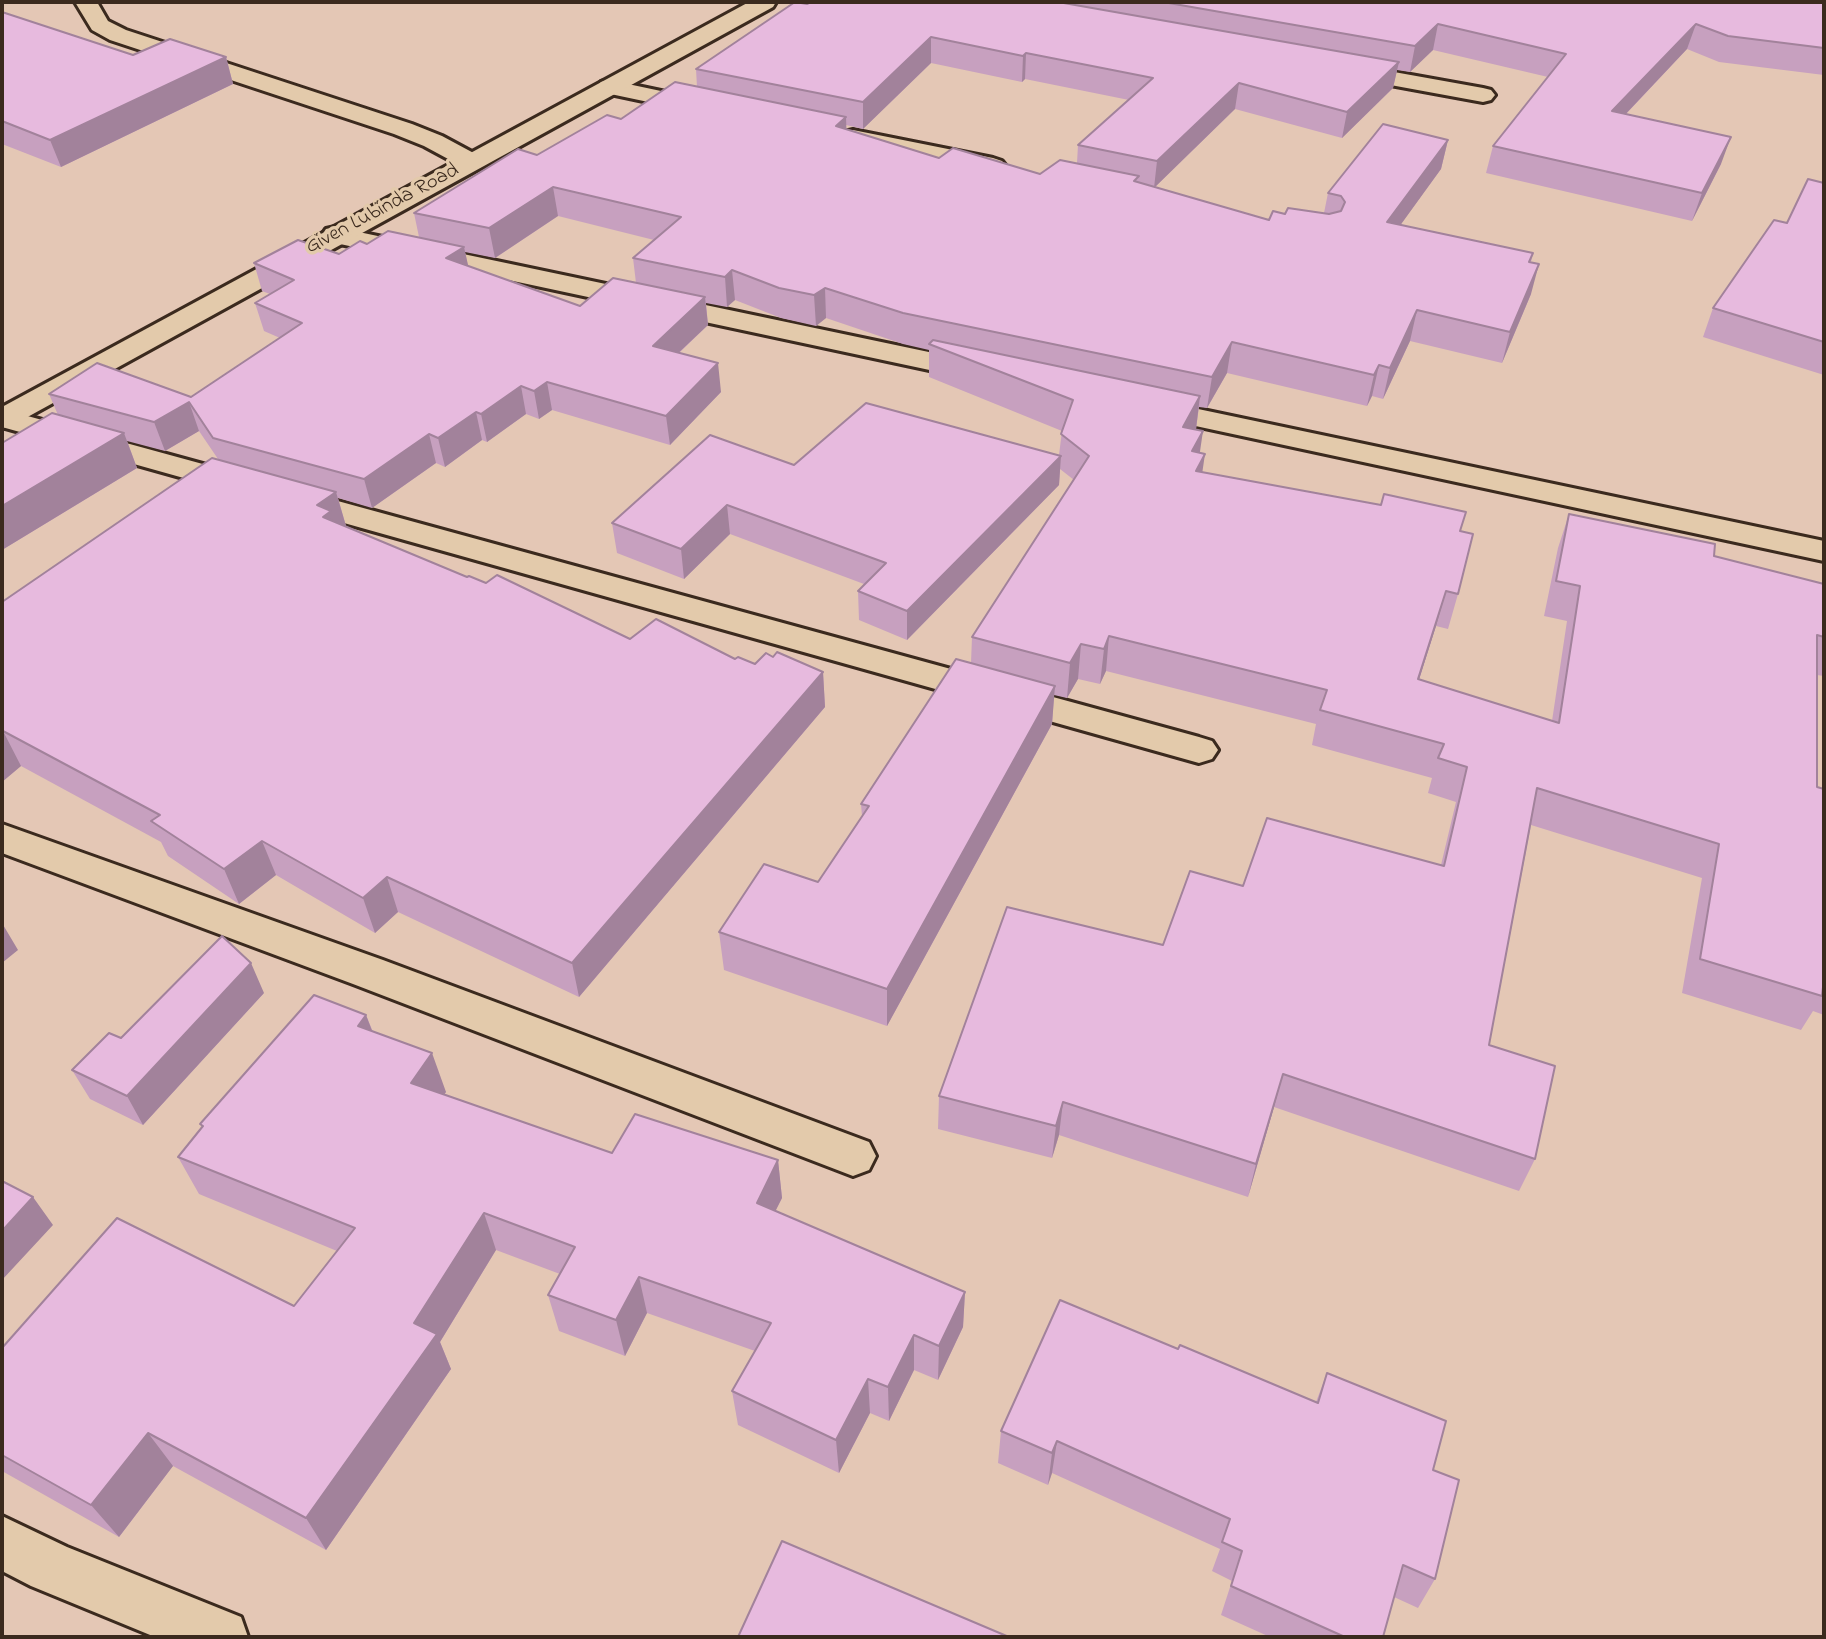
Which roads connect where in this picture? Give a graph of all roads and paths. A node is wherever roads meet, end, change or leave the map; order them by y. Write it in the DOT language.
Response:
graph roads {
  1 [pos="86,2"];
  2 [pos="765,2"];
  3 [pos="1321,65"];
  4 [pos="608,87"];
  5 [pos="1483,95"];
  6 [pos="730,112"];
  7 [pos="825,131"];
  8 [pos="472,162"];
  9 [pos="1014,170"];
  10 [pos="335,235"];
  11 [pos="1005,377"];
  12 [pos="1114,400"];
  13 [pos="2,419"];
  14 [pos="1824,551"];
  15 [pos="1199,750"];
  16 [pos="2,838"];
  17 [pos="853,1156"];
  18 [pos="2,1543"];
  19 [pos="221,1637"];
  1 -- 8 [label="street"];
  2 -- 4 [label="street, Given Lubinda Road"];
  3 -- 5 [label="street"];
  4 -- 6 [label="street"];
  4 -- 8 [label="street, Given Lubinda Road"];
  7 -- 9 [label="street"];
  8 -- 10 [label="street, Given Lubinda Road"];
  10 -- 11 [label="street"];
  10 -- 13 [label="street, Given Lubinda Road"];
  12 -- 14 [label="street"];
  13 -- 15 [label="street"];
  16 -- 17 [label="street"];
  18 -- 19 [label="street"];
}
